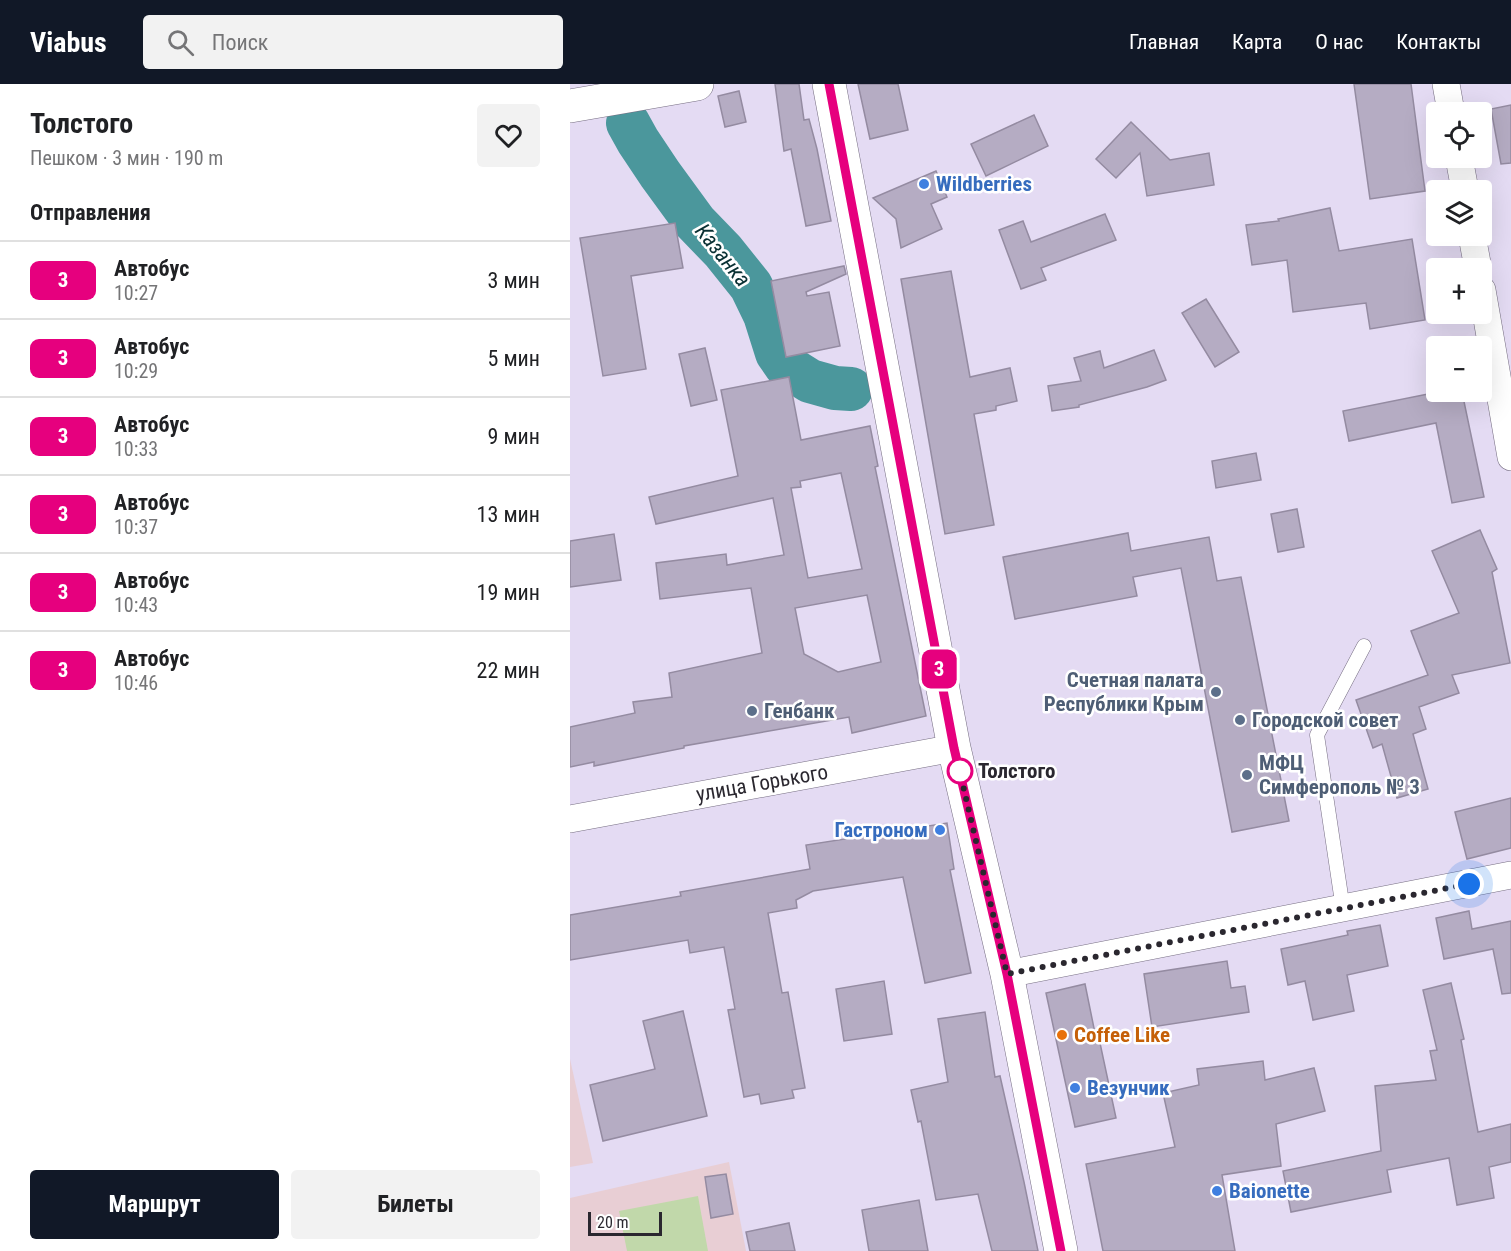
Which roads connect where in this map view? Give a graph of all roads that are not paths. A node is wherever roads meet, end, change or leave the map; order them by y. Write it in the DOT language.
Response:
graph roads {
  1 [pos="697,84"];
  2 [pos="829,84"];
  3 [pos="1446,84"];
  4 [pos="613,91"];
  5 [pos="1449,102"];
  6 [pos="570,106"];
  7 [pos="1492,323"];
  8 [pos="1502,356"];
  9 [pos="1511,457"];
  10 [pos="1364,646"];
  11 [pos="954,748"];
  12 [pos="570,819"];
  13 [pos="1511,876"];
  14 [pos="1343,909"];
  15 [pos="1007,974"];
  16 [pos="1061,1251"];
  1 -- 4 [label="main road"];
  2 -- 11 [label="main road"];
  3 -- 5 [label="street"];
  4 -- 6 [label="main road"];
  7 -- 8 [label="street"];
  8 -- 9 [label="street"];
  10 -- 14 [label="lane"];
  11 -- 12 [label="street, улица Горького"];
  11 -- 15 [label="main road"];
  13 -- 14 [label="street"];
  14 -- 15 [label="street"];
  15 -- 16 [label="main road"];
}
